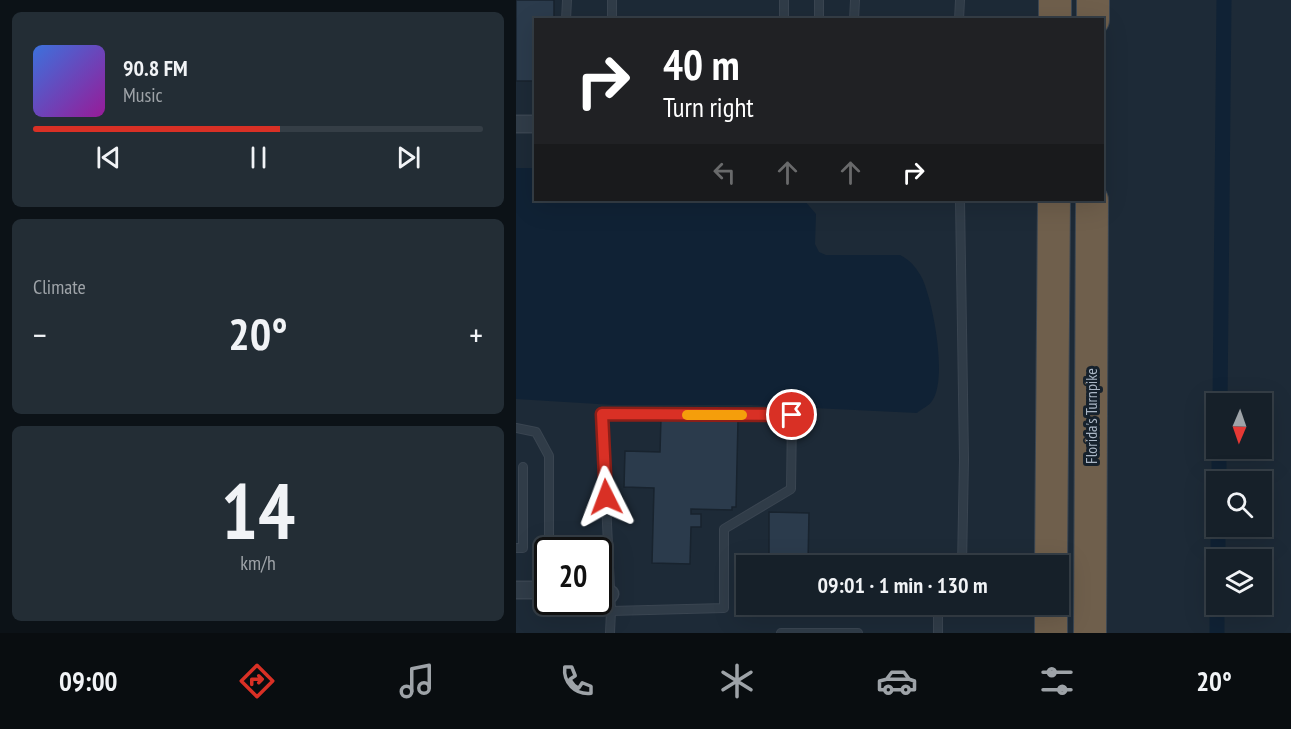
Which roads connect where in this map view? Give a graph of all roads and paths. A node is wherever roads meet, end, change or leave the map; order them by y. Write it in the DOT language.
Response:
graph roads {
  1 [pos="567,0"];
  2 [pos="612,0"];
  3 [pos="784,0"];
  4 [pos="819,0"];
  5 [pos="855,0"];
  6 [pos="960,0"];
  7 [pos="1055,0"];
  8 [pos="1093,0"];
  9 [pos="566,18"];
  10 [pos="612,18"];
  11 [pos="784,18"];
  12 [pos="819,18"];
  13 [pos="854,18"];
  14 [pos="959,18"];
  15 [pos="1055,18"];
  16 [pos="1093,18"];
  17 [pos="516,124"];
  18 [pos="534,124"];
  19 [pos="960,201"];
  20 [pos="1054,201"];
  21 [pos="1092,201"];
  22 [pos="516,428"];
  23 [pos="523,467"];
  24 [pos="549,537"];
  25 [pos="603,537"];
  26 [pos="516,548"];
  27 [pos="962,555"];
  28 [pos="1051,555"];
  29 [pos="516,590"];
  30 [pos="534,590"];
  31 [pos="612,611"];
  32 [pos="611,615"];
  33 [pos="938,615"];
  34 [pos="1051,615"];
  35 [pos="802,632"];
  36 [pos="610,633"];
  37 [pos="781,633"];
  38 [pos="838,633"];
  39 [pos="858,633"];
  40 [pos="938,633"];
  41 [pos="1051,633"];
  42 [pos="1090,633"];
  1 -- 9 [label="lane"];
  2 -- 10 [label="lane"];
  3 -- 11 [label="lane"];
  4 -- 12 [label="lane"];
  5 -- 13 [label="lane"];
  6 -- 14 [label="lane"];
  7 -- 15 [label="highway"];
  8 -- 16 [label="highway"];
  17 -- 18 [label="street"];
  19 -- 27 [label="lane"];
  20 -- 28 [label="highway"];
  21 -- 42 [label="highway, Florida's Turnpike"];
  22 -- 24 [label="lane"];
  23 -- 26 [label="lane"];
  25 -- 31 [label="lane"];
  29 -- 30 [label="street"];
  32 -- 36 [label="lane"];
  33 -- 40 [label="lane"];
  34 -- 41 [label="highway"];
  35 -- 37 [label="lane"];
  35 -- 38 [label="lane"];
  38 -- 39 [label="lane"];
}
